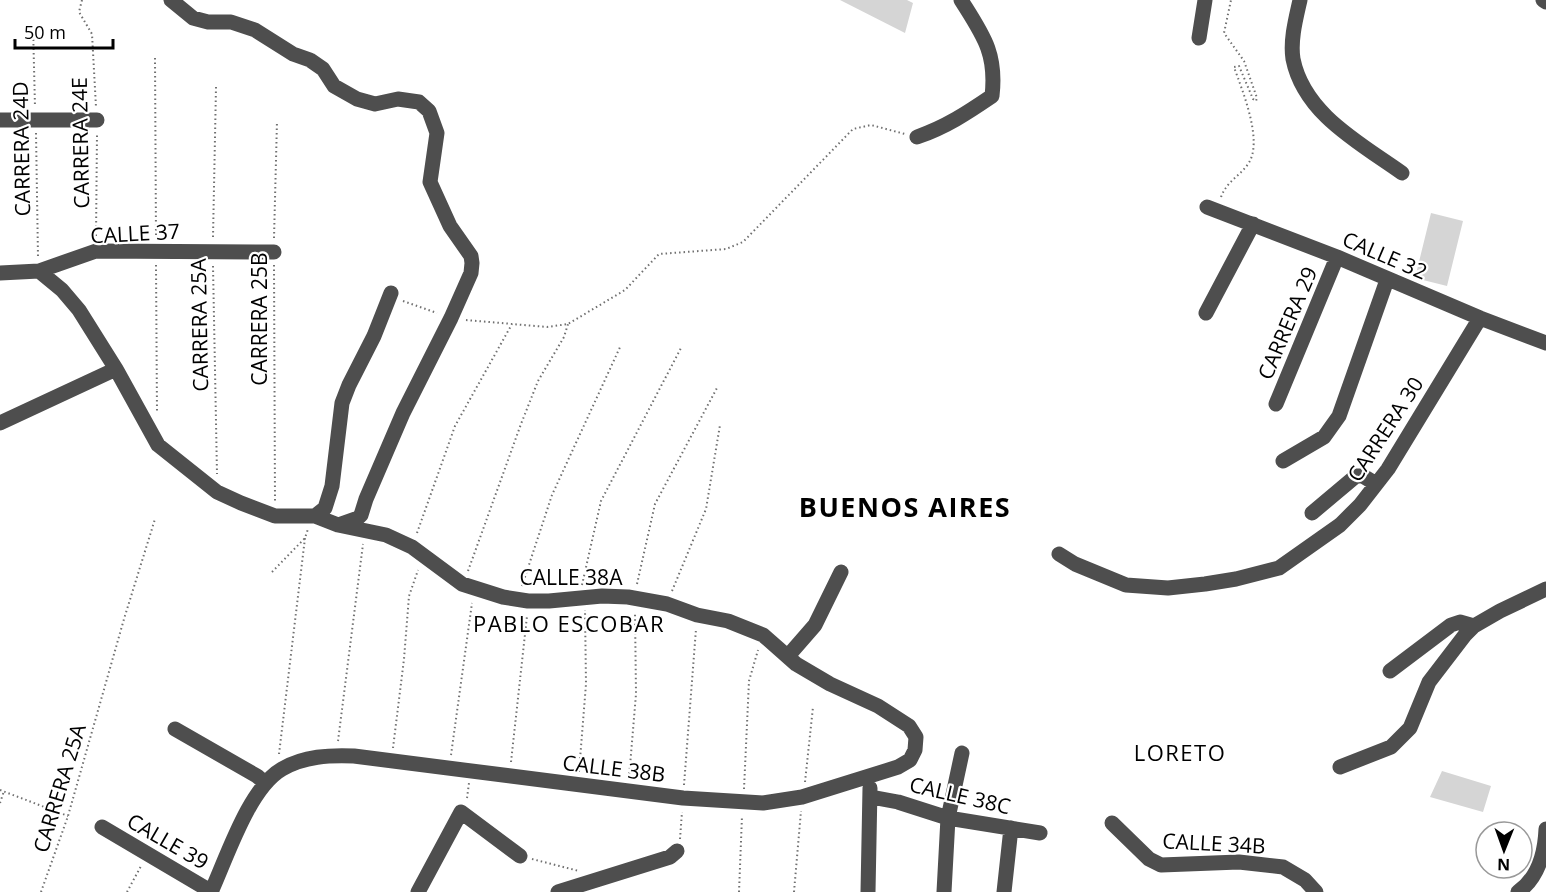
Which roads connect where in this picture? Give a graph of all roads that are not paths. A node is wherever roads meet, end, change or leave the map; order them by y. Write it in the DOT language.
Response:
graph roads {
  1 [pos="171,0"];
  2 [pos="961,0"];
  3 [pos="1205,0"];
  4 [pos="1300,0"];
  5 [pos="1199,38"];
  6 [pos="0,120"];
  7 [pos="97,120"];
  8 [pos="917,137"];
  9 [pos="1402,173"];
  10 [pos="1212,209"];
  11 [pos="1253,224"];
  12 [pos="274,252"];
  13 [pos="1337,257"];
  14 [pos="39,272"];
  15 [pos="0,273"];
  16 [pos="1387,280"];
  17 [pos="390,293"];
  18 [pos="1206,314"];
  19 [pos="1480,318"];
  20 [pos="1546,343"];
  21 [pos="116,369"];
  22 [pos="1276,404"];
  23 [pos="0,423"];
  24 [pos="1283,461"];
  25 [pos="1376,484"];
  26 [pos="1312,513"];
  27 [pos="315,516"];
  28 [pos="338,525"];
  29 [pos="1059,554"];
  30 [pos="841,572"];
  31 [pos="1546,589"];
  32 [pos="1474,626"];
  33 [pos="788,656"];
  34 [pos="1390,671"];
  35 [pos="175,729"];
  36 [pos="915,750"];
  37 [pos="962,753"];
  38 [pos="1340,767"];
  39 [pos="869,776"];
  40 [pos="265,783"];
  41 [pos="871,797"];
  42 [pos="948,818"];
  43 [pos="1112,823"];
  44 [pos="102,827"];
  45 [pos="1011,828"];
  46 [pos="1546,829"];
  47 [pos="1040,832"];
  48 [pos="677,851"];
  49 [pos="520,856"];
  50 [pos="211,892"];
  51 [pos="418,892"];
  52 [pos="558,892"];
  53 [pos="868,892"];
  54 [pos="944,892"];
  55 [pos="1004,892"];
  56 [pos="1316,892"];
  57 [pos="1518,892"];
  1 -- 28 [label="street"];
  2 -- 8 [label="street"];
  3 -- 5 [label="street"];
  4 -- 9 [label="street"];
  6 -- 7 [label="street"];
  10 -- 11 [label="street, CALLE 32"];
  11 -- 13 [label="street, CALLE 32"];
  11 -- 18 [label="street"];
  12 -- 14 [label="street, CALLE 37"];
  13 -- 16 [label="street, CALLE 32"];
  13 -- 22 [label="street, CARRERA 29"];
  14 -- 15 [label="street, CALLE 37"];
  14 -- 21 [label="street, CALLE 38A"];
  16 -- 19 [label="street, CALLE 32"];
  16 -- 24 [label="street"];
  17 -- 27 [label="street"];
  19 -- 20 [label="street, CALLE 32"];
  19 -- 25 [label="street, CARRERA 30"];
  21 -- 23 [label="street"];
  21 -- 27 [label="street, CALLE 38A"];
  25 -- 26 [label="street"];
  25 -- 29 [label="street, CARRERA 30"];
  27 -- 28 [label="street, CALLE 38A"];
  28 -- 33 [label="street, CALLE 38A"];
  30 -- 33 [label="street"];
  31 -- 32 [label="street"];
  32 -- 34 [label="street"];
  32 -- 38 [label="street"];
  33 -- 36 [label="street, CALLE 38A"];
  35 -- 40 [label="street"];
  36 -- 39 [label="street, CALLE 38B"];
  37 -- 42 [label="street"];
  39 -- 40 [label="street, CALLE 38B"];
  39 -- 41 [label="street"];
  40 -- 50 [label="street, CALLE 38B"];
  41 -- 42 [label="street, CALLE 38C"];
  41 -- 53 [label="street"];
  42 -- 45 [label="street, CALLE 38C"];
  42 -- 54 [label="street"];
  43 -- 56 [label="street, CALLE 34B"];
  44 -- 50 [label="street, CALLE 39"];
  45 -- 47 [label="street, CALLE 38C"];
  45 -- 55 [label="street"];
  46 -- 57 [label="street"];
  48 -- 52 [label="street"];
  49 -- 51 [label="street"];
}
